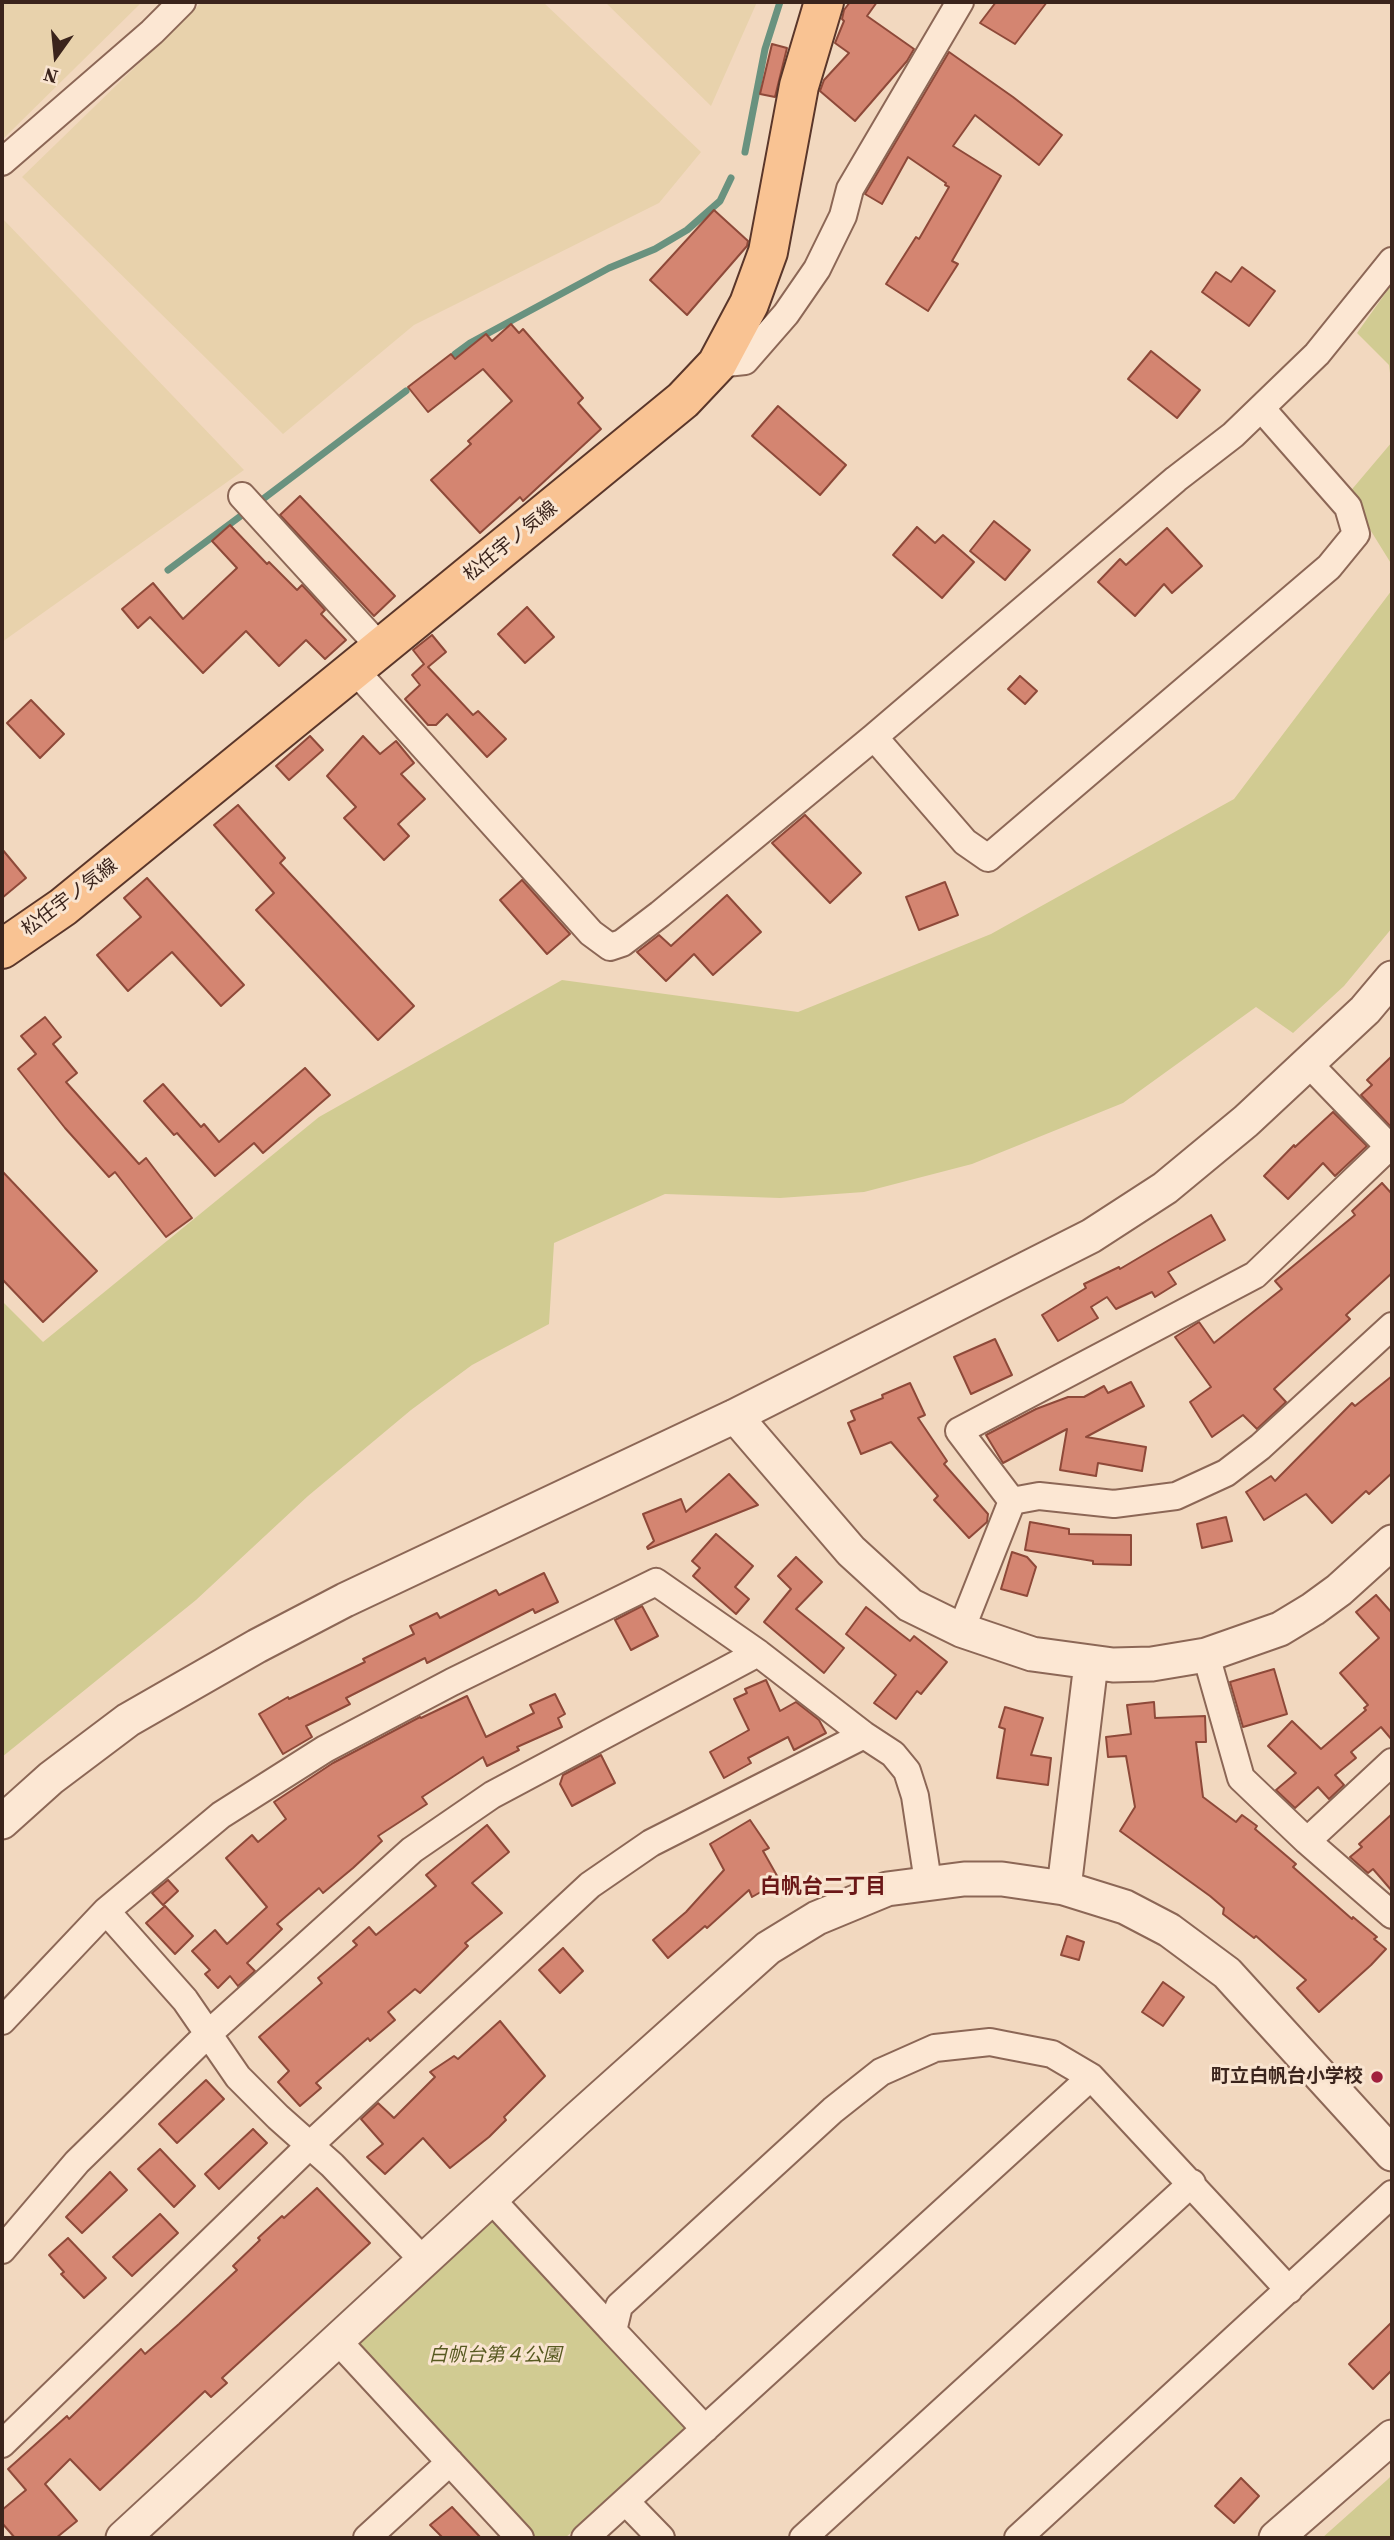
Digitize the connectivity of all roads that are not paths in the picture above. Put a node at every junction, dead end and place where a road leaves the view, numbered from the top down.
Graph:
1 (182, 2) edge
2 (824, 2) edge
3 (960, 2) edge
4 (2, 162) edge
5 (1392, 261) edge
6 (717, 364) junction
7 (1261, 408) junction
8 (242, 496) dead end
9 (367, 658) junction
10 (874, 737) junction
11 (2, 949) edge
12 (1392, 978) edge
13 (1309, 1064) junction
14 (1391, 1147) edge
15 (1392, 1326) edge
16 (735, 1416) junction
17 (1012, 1501) junction
18 (1392, 1542) edge
19 (961, 1630) junction
20 (758, 1653) junction
21 (1206, 1655) junction
22 (1091, 1663) junction
23 (864, 1735) junction
24 (1392, 1762) edge
25 (2, 1822) edge
26 (1307, 1841) junction
27 (928, 1882) junction
28 (1064, 1888) junction
29 (106, 1911) junction
30 (1392, 1916) edge
31 (2, 2021) edge
32 (207, 2035) junction
33 (1091, 2077) junction
34 (311, 2144) junction
35 (1392, 2154) edge
36 (1192, 2183) junction
37 (1392, 2194) edge
38 (491, 2199) junction
39 (2, 2250) edge
40 (424, 2261) junction
41 (1289, 2290) junction
42 (613, 2331) junction
43 (338, 2341) junction
44 (705, 2429) junction
45 (1392, 2437) edge
46 (2, 2444) edge
47 (450, 2462) junction
48 (626, 2502) junction
49 (123, 2538) edge
50 (367, 2538) edge
51 (520, 2538) edge
52 (585, 2538) edge
53 (661, 2538) edge
54 (803, 2538) edge
55 (1018, 2538) edge
56 (1276, 2538) edge

1 - 4 street
2 - 6 main road, 松任宇ノ気線
3 - 6 street
5 - 7 street
6 - 9 main road, 松任宇ノ気線
7 - 10 street
7 - 10 street
8 - 9 street
9 - 10 street
9 - 11 main road, 松任宇ノ気線
12 - 13 street
13 - 14 street
13 - 16 street
14 - 17 street
15 - 17 street
16 - 19 street
16 - 25 street
17 - 19 street
18 - 21 street
19 - 22 street
20 - 23 street
20 - 29 street
20 - 32 street
21 - 22 street
21 - 26 street
22 - 28 street
23 - 27 street
23 - 34 street
24 - 26 street
26 - 30 street
27 - 28 street
27 - 38 street
28 - 35 street
29 - 31 street
29 - 32 street
32 - 34 street
32 - 39 street
33 - 36 street
33 - 42 street
33 - 44 street
34 - 40 street
34 - 46 street
36 - 41 street
36 - 54 street
37 - 41 street
38 - 40 street
38 - 42 street
40 - 43 street
41 - 55 street
42 - 44 street
43 - 47 street
43 - 49 street
44 - 48 street
45 - 56 street
47 - 50 street
47 - 51 street
48 - 52 street
48 - 53 street

